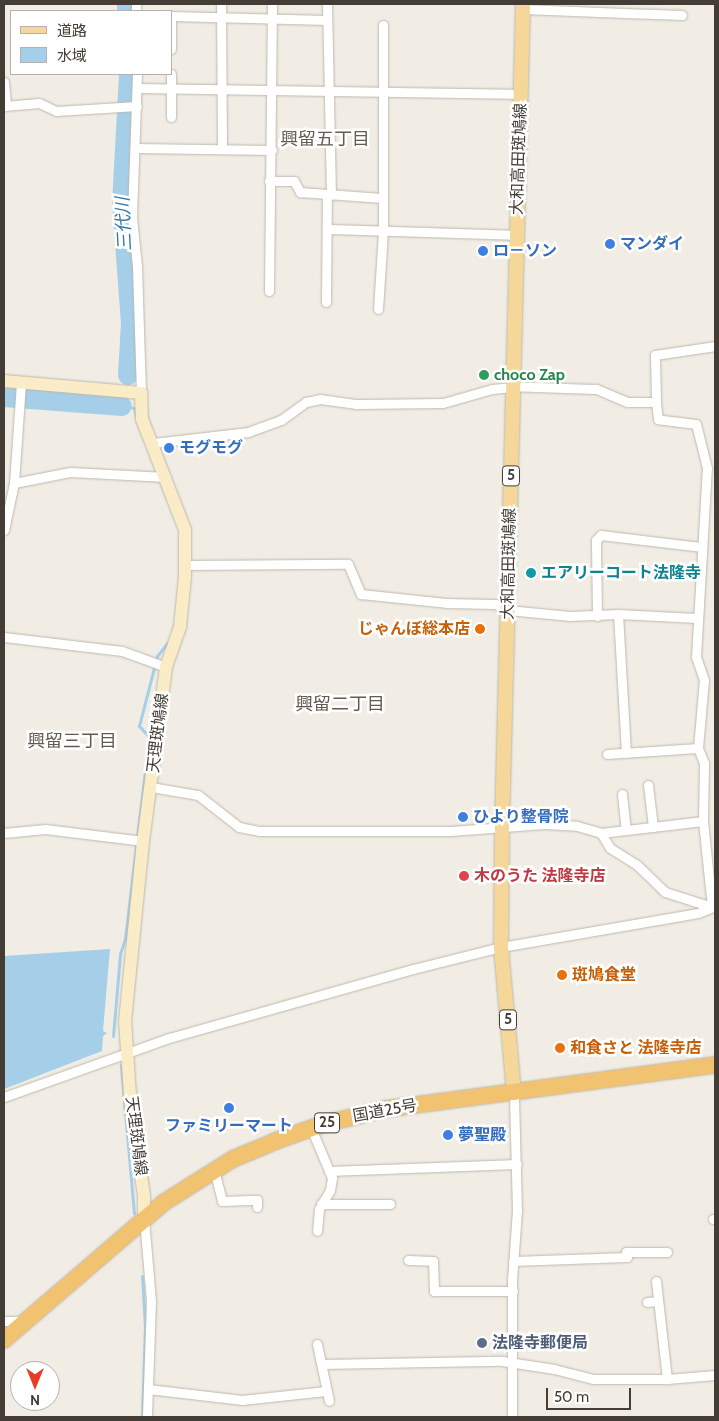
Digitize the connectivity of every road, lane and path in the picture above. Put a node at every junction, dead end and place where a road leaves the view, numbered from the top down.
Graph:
1 (221, 4) edge
2 (272, 4) edge
3 (327, 4) edge
4 (523, 6) edge
5 (682, 15) dead end
6 (172, 16) edge
7 (221, 17) junction
8 (272, 18) junction
9 (328, 20) junction
10 (383, 25) dead end
11 (137, 75) edge
12 (171, 75) edge
13 (4, 82) edge
14 (138, 88) junction
15 (171, 88) junction
16 (222, 89) junction
17 (272, 90) junction
18 (329, 93) junction
19 (382, 93) junction
20 (520, 94) junction
21 (5, 106) edge
22 (135, 106) junction
23 (171, 117) dead end
24 (135, 148) junction
25 (222, 149) junction
26 (272, 150) junction
27 (269, 181) junction
28 (329, 195) junction
29 (382, 198) junction
30 (327, 229) junction
31 (383, 232) junction
32 (516, 235) junction
33 (268, 291) dead end
34 (326, 302) dead end
35 (378, 309) dead end
36 (715, 346) edge
37 (4, 381) edge
38 (512, 387) junction
39 (141, 393) junction
40 (20, 394) junction
41 (656, 402) junction
42 (153, 442) junction
43 (166, 477) junction
44 (14, 483) junction
45 (8, 497) edge
46 (4, 530) edge
47 (702, 547) junction
48 (185, 565) junction
49 (508, 610) junction
50 (618, 614) junction
51 (597, 616) junction
52 (698, 618) junction
53 (4, 637) edge
54 (162, 665) junction
55 (698, 748) junction
56 (626, 753) junction
57 (607, 754) dead end
58 (648, 785) dead end
59 (152, 787) junction
60 (622, 794) dead end
61 (703, 821) junction
62 (502, 826) junction
63 (653, 827) junction
64 (626, 830) junction
65 (4, 833) edge
66 (601, 833) junction
67 (138, 841) junction
68 (713, 907) edge
69 (501, 948) junction
70 (126, 1051) junction
71 (715, 1065) edge
72 (514, 1093) junction
73 (4, 1096) edge
74 (311, 1128) junction
75 (517, 1164) junction
76 (214, 1169) junction
77 (329, 1170) junction
78 (321, 1204) junction
79 (390, 1204) dead end
80 (257, 1207) dead end
81 (144, 1219) junction
82 (316, 1230) dead end
83 (667, 1252) dead end
84 (408, 1260) dead end
85 (513, 1261) junction
86 (656, 1281) dead end
87 (512, 1291) junction
88 (658, 1300) junction
89 (648, 1302) dead end
90 (4, 1321) edge
91 (26, 1321) junction
92 (4, 1340) edge
93 (316, 1344) dead end
94 (511, 1363) junction
95 (322, 1364) junction
96 (715, 1374) edge
97 (667, 1379) junction
98 (148, 1389) junction
99 (326, 1390) junction
100 (329, 1401) dead end
101 (147, 1417) edge
102 (512, 1417) edge

1 - 7 street
2 - 8 street
3 - 9 street
4 - 5 street
4 - 20 main road, 大和高田斑鳩線 / 5
6 - 7 street
7 - 8 street
7 - 16 street
8 - 9 street
8 - 17 street
9 - 18 street
10 - 19 street
11 - 14 street
12 - 15 street
13 - 21 street
14 - 15 street
14 - 22 street
15 - 16 street
15 - 23 street
16 - 17 street
16 - 25 street
17 - 18 street
17 - 26 street
18 - 19 street
18 - 28 street
19 - 20 street
19 - 29 street
20 - 32 main road, 大和高田斑鳩線 / 5
21 - 22 street
22 - 24 street
24 - 25 street
24 - 39 street
25 - 26 street
26 - 27 street
27 - 28 street
27 - 33 street
28 - 29 street
28 - 30 street
29 - 31 street
30 - 31 street
30 - 34 street
31 - 32 street
31 - 35 street
32 - 38 main road, 大和高田斑鳩線 / 5
36 - 41 street
37 - 40 main road
38 - 41 street
38 - 42 street
38 - 49 main road, 大和高田斑鳩線 / 5
39 - 40 main road
39 - 42 main road, 天理斑鳩線
40 - 44 street
41 - 47 street
42 - 43 main road, 天理斑鳩線
43 - 44 street
43 - 48 main road, 天理斑鳩線
44 - 45 street
45 - 46 street
47 - 51 street
47 - 52 street
48 - 49 street
48 - 54 main road, 天理斑鳩線
49 - 51 street
49 - 62 main road, 大和高田斑鳩線 / 5
50 - 51 street
50 - 52 street
50 - 56 street
52 - 55 street
53 - 54 street
54 - 59 main road, 天理斑鳩線
55 - 56 street
55 - 61 street
56 - 57 street
58 - 63 street
59 - 62 street
59 - 67 main road, 天理斑鳩線
60 - 64 street
61 - 63 street
61 - 68 street
62 - 66 street
62 - 69 main road, 大和高田斑鳩線 / 5
63 - 64 street
64 - 66 street
65 - 67 street
66 - 68 street
67 - 70 main road, 天理斑鳩線
68 - 69 street
69 - 70 street
69 - 72 main road, 大和高田斑鳩線 / 5
70 - 73 street
70 - 81 main road, 天理斑鳩線
71 - 72 highway, 国道25号 / 25
72 - 74 highway, 国道25号 / 25
72 - 75 street
74 - 76 highway, 国道25号 / 25
74 - 77 street
75 - 77 street
75 - 85 street
76 - 80 street
76 - 81 highway, 国道25号 / 25
77 - 78 street
78 - 79 street
78 - 82 street
81 - 91 highway, 国道25号 / 25
81 - 98 street
83 - 85 street
84 - 87 street
85 - 87 street
86 - 88 street
87 - 94 street
88 - 89 street
88 - 97 street
90 - 91 street
91 - 92 highway, 国道25号 / 25
93 - 95 street
94 - 95 street
94 - 97 street
94 - 102 street
95 - 99 street
96 - 97 street
98 - 99 street
98 - 101 street
99 - 100 street

